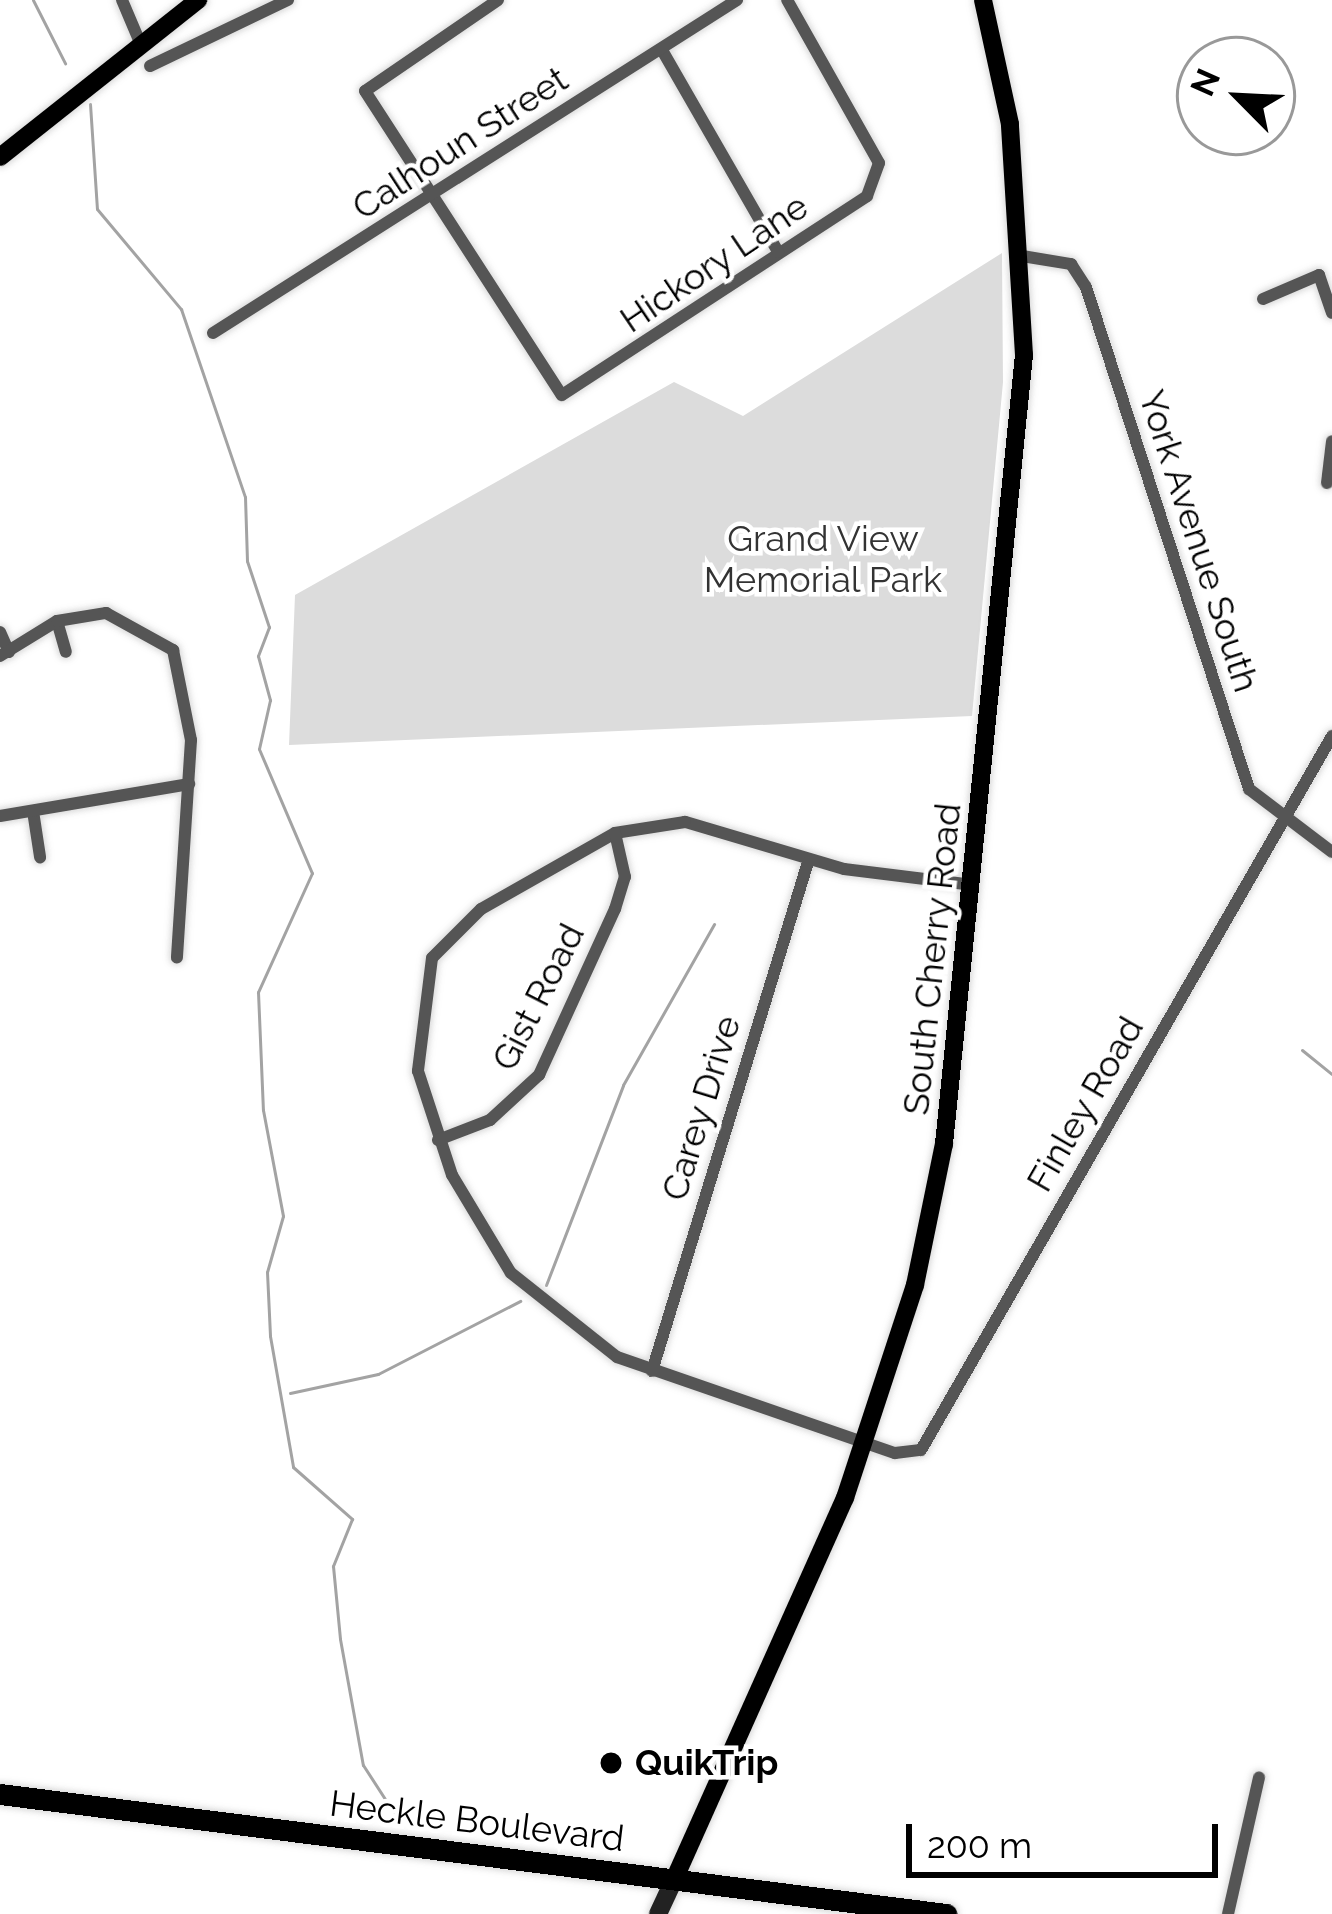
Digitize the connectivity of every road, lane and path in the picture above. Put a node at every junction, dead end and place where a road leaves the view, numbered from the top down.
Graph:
1 (122, 0) edge
2 (198, 0) edge
3 (288, 0) edge
4 (498, 0) edge
5 (737, 0) edge
6 (787, 0) edge
7 (983, 0) edge
8 (139, 40) junction
9 (662, 50) junction
10 (150, 66) dead end
11 (0, 157) edge
12 (427, 196) junction
13 (778, 252) junction
14 (1022, 256) junction
15 (1263, 299) dead end
16 (1332, 313) edge
17 (214, 333) dead end
18 (1332, 441) edge
19 (1327, 483) dead end
20 (57, 621) junction
21 (0, 632) edge
22 (66, 652) dead end
23 (5, 654) edge
24 (1332, 736) edge
25 (189, 784) junction
26 (32, 811) junction
27 (0, 816) edge
28 (1285, 818) junction
29 (616, 833) junction
30 (1332, 851) edge
31 (40, 857) dead end
32 (808, 862) junction
33 (973, 885) junction
34 (177, 958) dead end
35 (438, 1140) junction
36 (652, 1371) junction
37 (865, 1443) junction
38 (1259, 1777) dead end
39 (0, 1794) edge
40 (674, 1880) junction
41 (658, 1914) edge
42 (946, 1914) edge
43 (1228, 1914) edge

1 - 8 street
2 - 8 main road
3 - 10 street
4 - 12 street
5 - 9 street, Calhoun Street
6 - 13 street, Hickory Lane
7 - 14 main road, South Cherry Road
8 - 11 main road
9 - 12 street, Calhoun Street
9 - 13 street
12 - 13 street, Hickory Lane
12 - 17 street, Calhoun Street
14 - 28 street, York Avenue South
14 - 33 main road, South Cherry Road
15 - 16 street
18 - 19 street
20 - 22 street
20 - 23 street
20 - 25 street
21 - 23 street
24 - 28 street, Finley Road
25 - 26 street
25 - 34 street
26 - 27 street
26 - 31 street
28 - 30 street, York Avenue South
28 - 37 street, Finley Road
29 - 32 street
29 - 35 street, Gist Road
29 - 35 street
32 - 33 street
32 - 36 street, Carey Drive
33 - 37 main road, South Cherry Road
35 - 36 street
36 - 37 street
37 - 40 main road, South Cherry Road
38 - 43 street
39 - 40 highway, Heckle Boulevard
40 - 41 main road
40 - 42 highway, Heckle Boulevard

